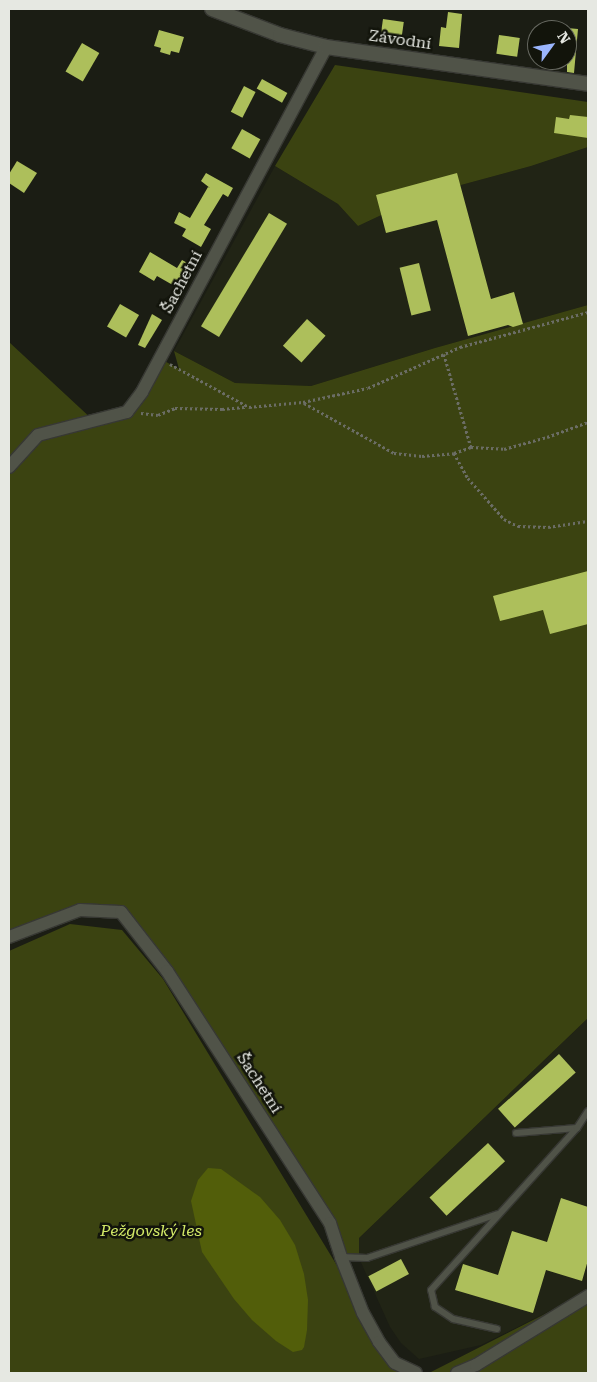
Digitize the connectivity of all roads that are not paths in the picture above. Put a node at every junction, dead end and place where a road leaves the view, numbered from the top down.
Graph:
1 (212, 9) edge
2 (326, 47) junction
3 (588, 84) edge
4 (9, 467) edge
5 (9, 936) edge
6 (588, 1111) edge
7 (577, 1128) junction
8 (516, 1133) dead end
9 (499, 1214) junction
10 (341, 1257) junction
11 (588, 1296) edge
12 (497, 1329) dead end
13 (416, 1373) edge
14 (457, 1373) edge

1 - 2 street, Závodní
2 - 3 street, Závodní
2 - 4 street, Šachetní
5 - 10 street, Šachetní
6 - 7 lane
7 - 8 lane
7 - 9 lane
9 - 10 lane
9 - 12 lane
10 - 13 street, Šachetní
11 - 14 street

